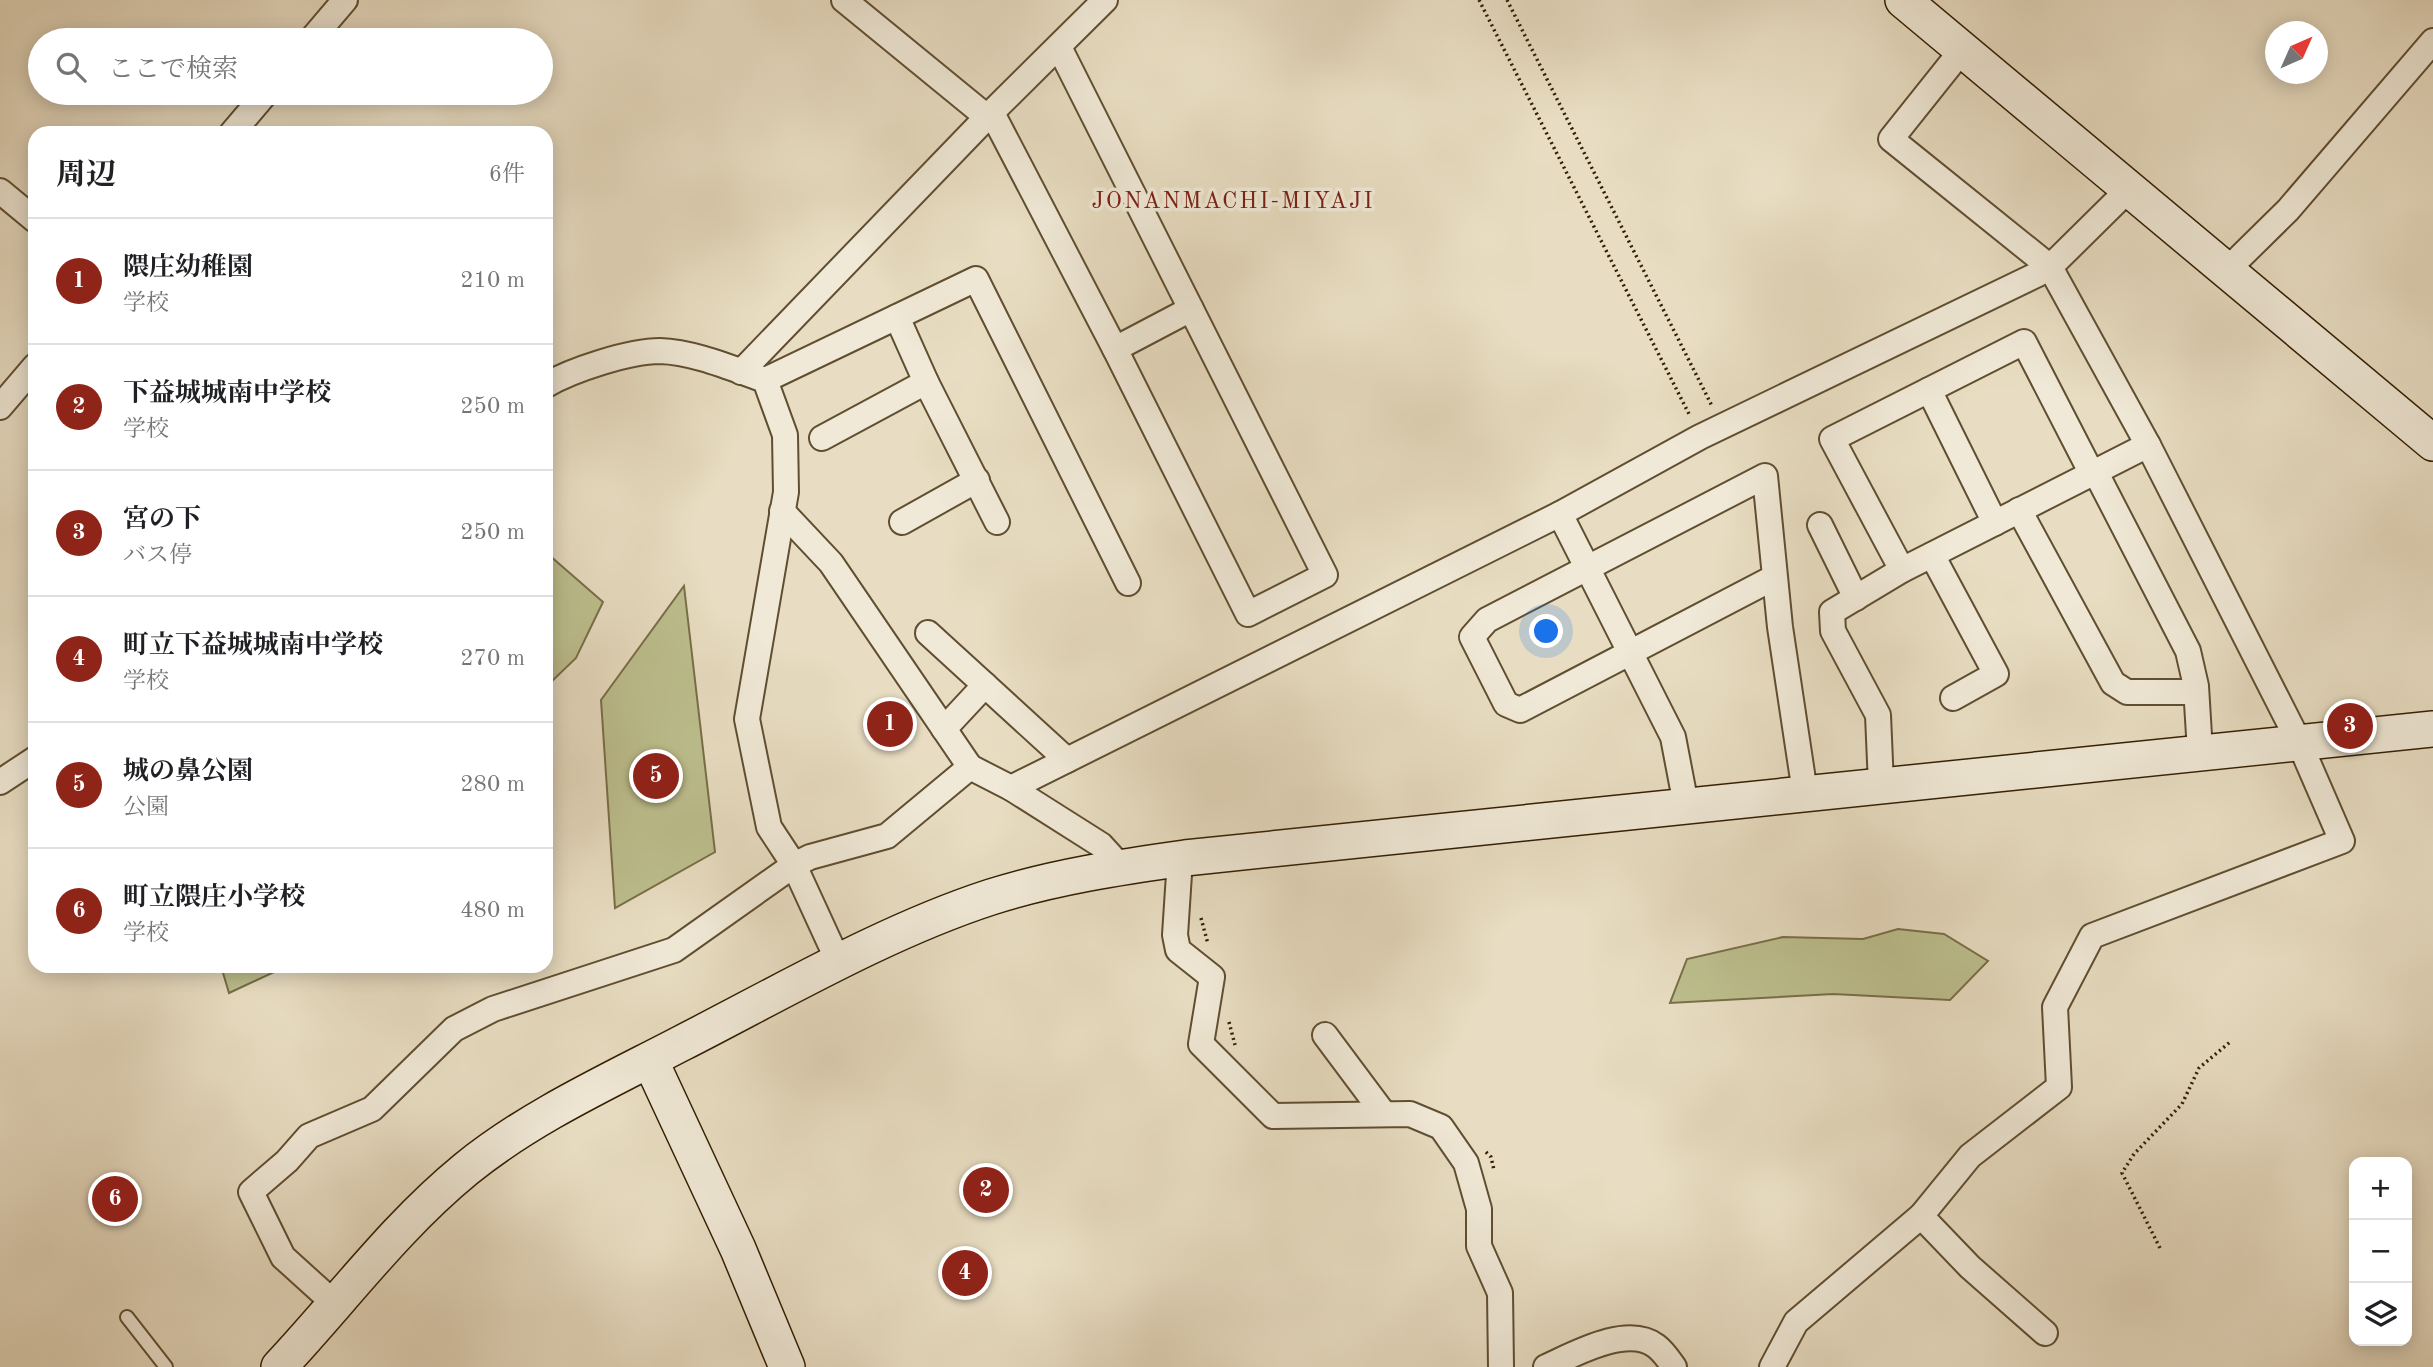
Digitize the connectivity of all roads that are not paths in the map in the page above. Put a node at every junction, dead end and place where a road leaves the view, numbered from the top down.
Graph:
1 (345, 0) edge
2 (844, 0) edge
3 (1105, 0) edge
4 (1903, 0) edge
5 (321, 28) edge
6 (2433, 41) edge
7 (1059, 47) junction
8 (1962, 50) junction
9 (256, 105) edge
10 (989, 115) junction
11 (238, 126) edge
12 (2129, 189) junction
13 (0, 191) edge
14 (28, 214) edge
15 (2050, 267) junction
16 (2228, 270) junction
17 (1191, 309) junction
18 (897, 317) junction
19 (1115, 349) junction
20 (741, 372) junction
21 (28, 374) edge
22 (765, 380) junction
23 (553, 381) edge
24 (926, 382) junction
25 (1929, 390) junction
26 (0, 407) edge
27 (822, 438) dead end
28 (2433, 443) edge
29 (2148, 445) junction
30 (2094, 473) junction
31 (976, 480) junction
32 (2019, 510) junction
33 (782, 511) junction
34 (1560, 514) junction
35 (902, 522) dead end
36 (997, 522) dead end
37 (1995, 523) junction
38 (1820, 525) dead end
39 (1932, 555) junction
40 (1590, 567) junction
41 (1902, 570) junction
42 (1775, 577) junction
43 (1128, 583) dead end
44 (1856, 597) junction
45 (928, 632) dead end
46 (1630, 652) junction
47 (985, 685) junction
48 (2196, 692) junction
49 (1953, 698) dead end
50 (944, 729) junction
51 (2433, 729) edge
52 (2299, 742) junction
53 (2200, 752) junction
54 (1067, 760) junction
55 (28, 764) edge
56 (970, 766) junction
57 (0, 782) edge
58 (1881, 785) junction
59 (1011, 788) junction
60 (1805, 793) junction
61 (1686, 805) junction
62 (1180, 859) junction
63 (794, 865) junction
64 (1122, 868) junction
65 (839, 963) junction
66 (1325, 1035) dead end
67 (650, 1060) junction
68 (1384, 1114) junction
69 (1922, 1216) junction
70 (335, 1304) junction
71 (127, 1317) dead end
72 (2045, 1333) dead end
73 (280, 1366) edge
74 (166, 1367) edge
75 (787, 1367) edge
76 (1501, 1367) edge
77 (1546, 1367) edge
78 (1674, 1367) edge
79 (1772, 1367) edge

1 - 5 street
2 - 10 street
3 - 7 street
4 - 8 street
6 - 16 street
7 - 10 street
7 - 17 street
8 - 12 street
8 - 15 street
9 - 11 street
10 - 19 street
10 - 20 street
12 - 15 street
12 - 16 street
13 - 14 street
15 - 29 street
15 - 34 street
16 - 28 street
17 - 19 street
17 - 19 street
18 - 22 street
18 - 24 street
18 - 43 street
20 - 22 street
20 - 23 street
21 - 26 street
22 - 33 street
24 - 27 street
24 - 31 street
25 - 30 street
25 - 37 street
25 - 41 street
29 - 30 street
29 - 52 street
30 - 32 street
30 - 48 street
31 - 35 street
31 - 36 street
32 - 37 street
32 - 48 street
33 - 50 street
33 - 63 street
34 - 40 street
34 - 54 street
37 - 39 street
38 - 44 street
39 - 41 street
39 - 49 street
40 - 42 street
40 - 46 street
40 - 46 street
41 - 44 street
42 - 46 street
42 - 60 street
44 - 58 street
45 - 47 street
46 - 61 street
47 - 50 street
47 - 54 street
48 - 53 street
50 - 56 street
51 - 52 street
52 - 53 street
52 - 69 street
53 - 58 street
54 - 59 street
55 - 57 street
56 - 59 street
56 - 63 street
58 - 60 street
59 - 64 street
60 - 61 street
61 - 62 street
62 - 64 street
62 - 68 street
63 - 65 street
63 - 70 street
64 - 65 street
65 - 67 street
66 - 68 street
67 - 70 street
67 - 75 street
68 - 76 street
69 - 72 street
69 - 79 street
70 - 73 street
71 - 74 lane
77 - 78 street

